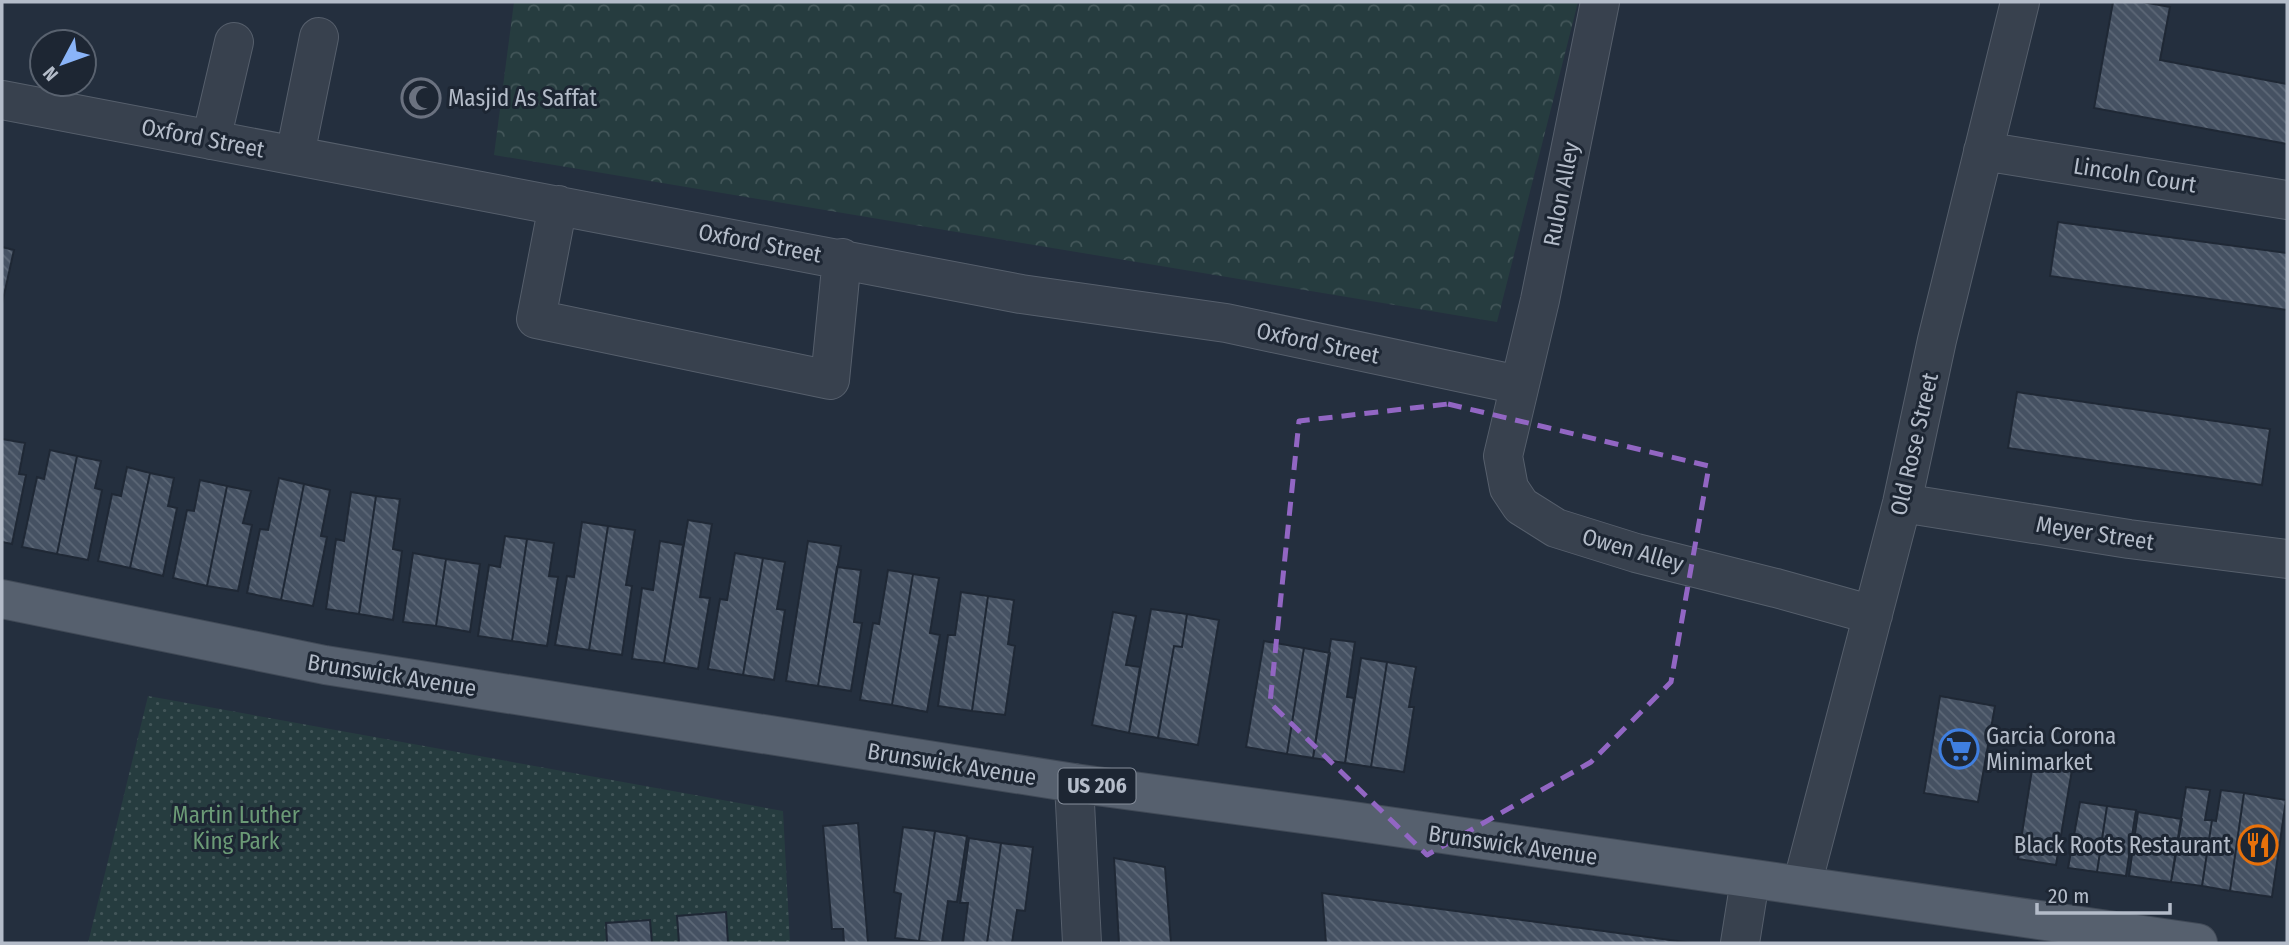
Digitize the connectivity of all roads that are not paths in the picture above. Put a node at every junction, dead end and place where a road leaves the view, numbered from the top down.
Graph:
1 (1600, 2) edge
2 (2020, 2) edge
3 (319, 37) dead end
4 (234, 42) dead end
5 (2, 100) edge
6 (211, 140) junction
7 (1983, 151) junction
8 (295, 155) junction
9 (2287, 200) edge
10 (558, 205) junction
11 (842, 258) junction
12 (1518, 385) junction
13 (1902, 503) junction
14 (2287, 559) edge
15 (2, 599) edge
16 (1873, 615) junction
17 (1074, 783) junction
18 (1750, 880) junction
19 (1802, 885) junction
20 (2146, 940) edge
21 (1082, 943) edge
22 (1740, 943) edge
23 (2198, 943) edge

1 - 12 street, Rulon Alley
2 - 7 street, Old Rose Street
3 - 8 street
4 - 6 street
5 - 6 street, Oxford Street
6 - 8 street, Oxford Street
7 - 9 street, Lincoln Court
7 - 13 street, Old Rose Street
8 - 10 street, Oxford Street
10 - 11 street, Oxford Street
10 - 11 street
11 - 12 street, Oxford Street
12 - 16 street, Owen Alley
13 - 14 street, Meyer Street
13 - 16 street, Old Rose Street
15 - 17 main road, Brunswick Avenue / US 206
16 - 19 street, Old Rose Street
17 - 18 main road, Brunswick Avenue / US 206
17 - 21 street
18 - 19 main road, Brunswick Avenue / US 206
18 - 22 street
19 - 20 main road, Brunswick Avenue / US 206
20 - 23 main road, Brunswick Avenue / US 206

